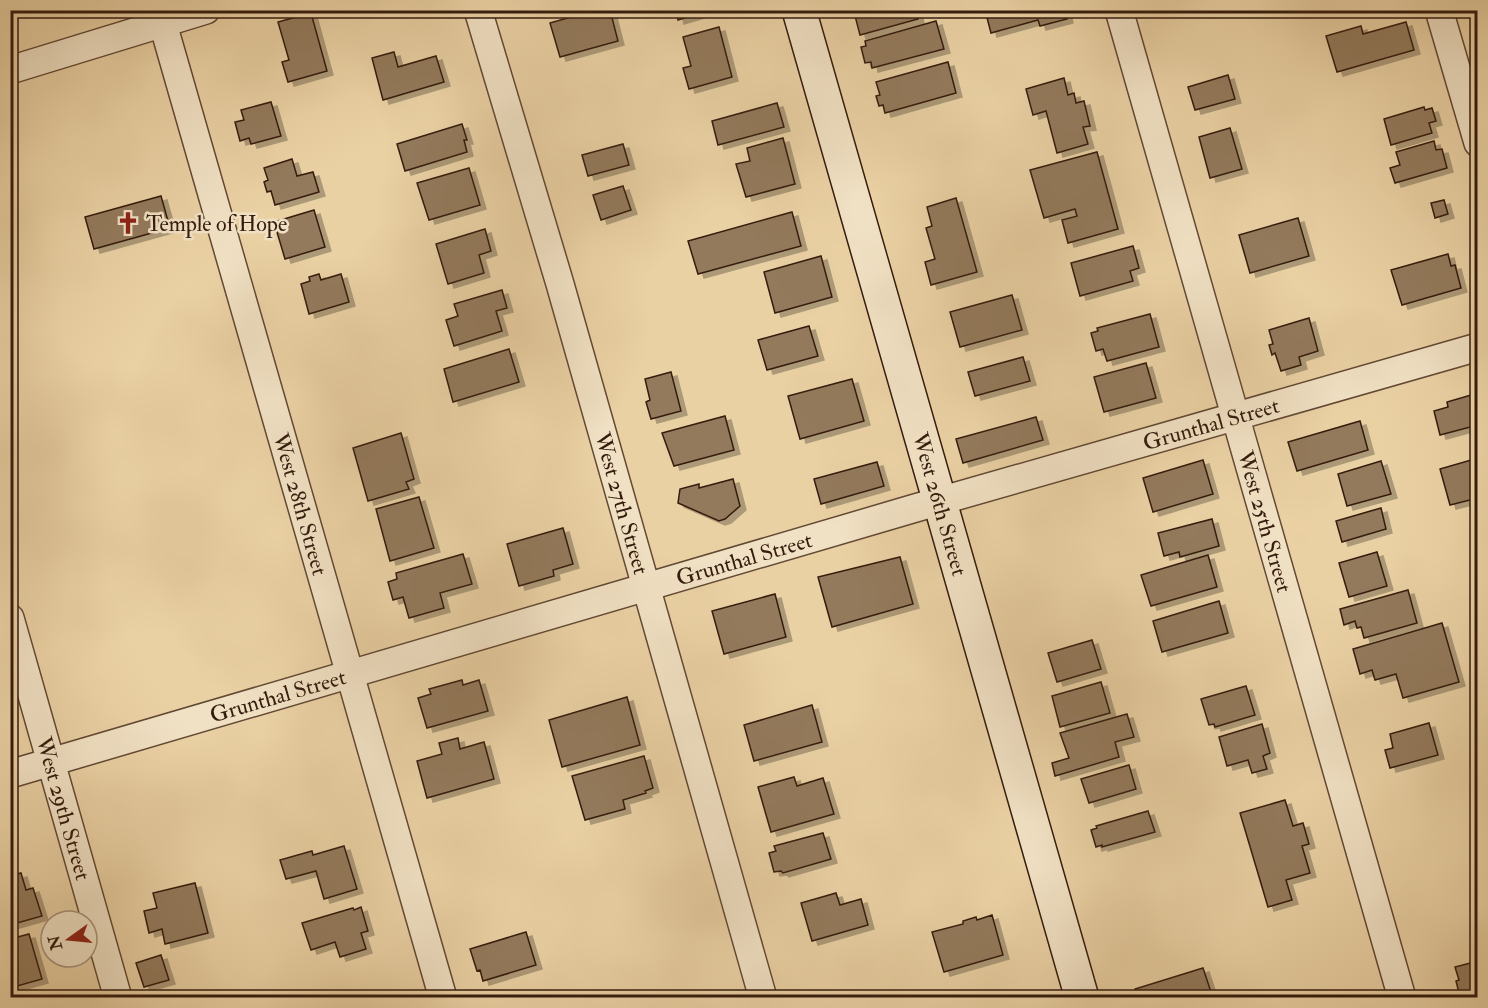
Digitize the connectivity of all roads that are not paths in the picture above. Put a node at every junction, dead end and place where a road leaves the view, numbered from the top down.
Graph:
1 (206, 10) edge
2 (478, 10) edge
3 (799, 10) edge
4 (1119, 10) edge
5 (1439, 10) edge
6 (161, 17) edge
7 (10, 70) edge
8 (1478, 143) edge
9 (1478, 347) edge
10 (1236, 416) junction
11 (939, 501) junction
12 (647, 587) junction
13 (10, 618) edge
14 (351, 675) junction
15 (51, 762) junction
16 (10, 774) edge
17 (118, 998) edge
18 (443, 998) edge
19 (763, 998) edge
20 (1082, 998) edge
21 (1402, 998) edge

1 - 6 street
2 - 12 street, West 27th Street
3 - 11 main road, West 26th Street
4 - 10 street, West 25th Street
5 - 8 street
6 - 7 street
6 - 14 street, West 28th Street
9 - 10 street, Grunthal Street
10 - 11 street, Grunthal Street
10 - 21 street, West 25th Street
11 - 12 street, Grunthal Street
11 - 20 main road, West 26th Street
12 - 14 street, Grunthal Street
12 - 19 street, West 27th Street
13 - 15 street, West 29th Street
14 - 15 street, Grunthal Street
14 - 18 street, West 28th Street
15 - 16 street, Grunthal Street
15 - 17 street, West 29th Street

